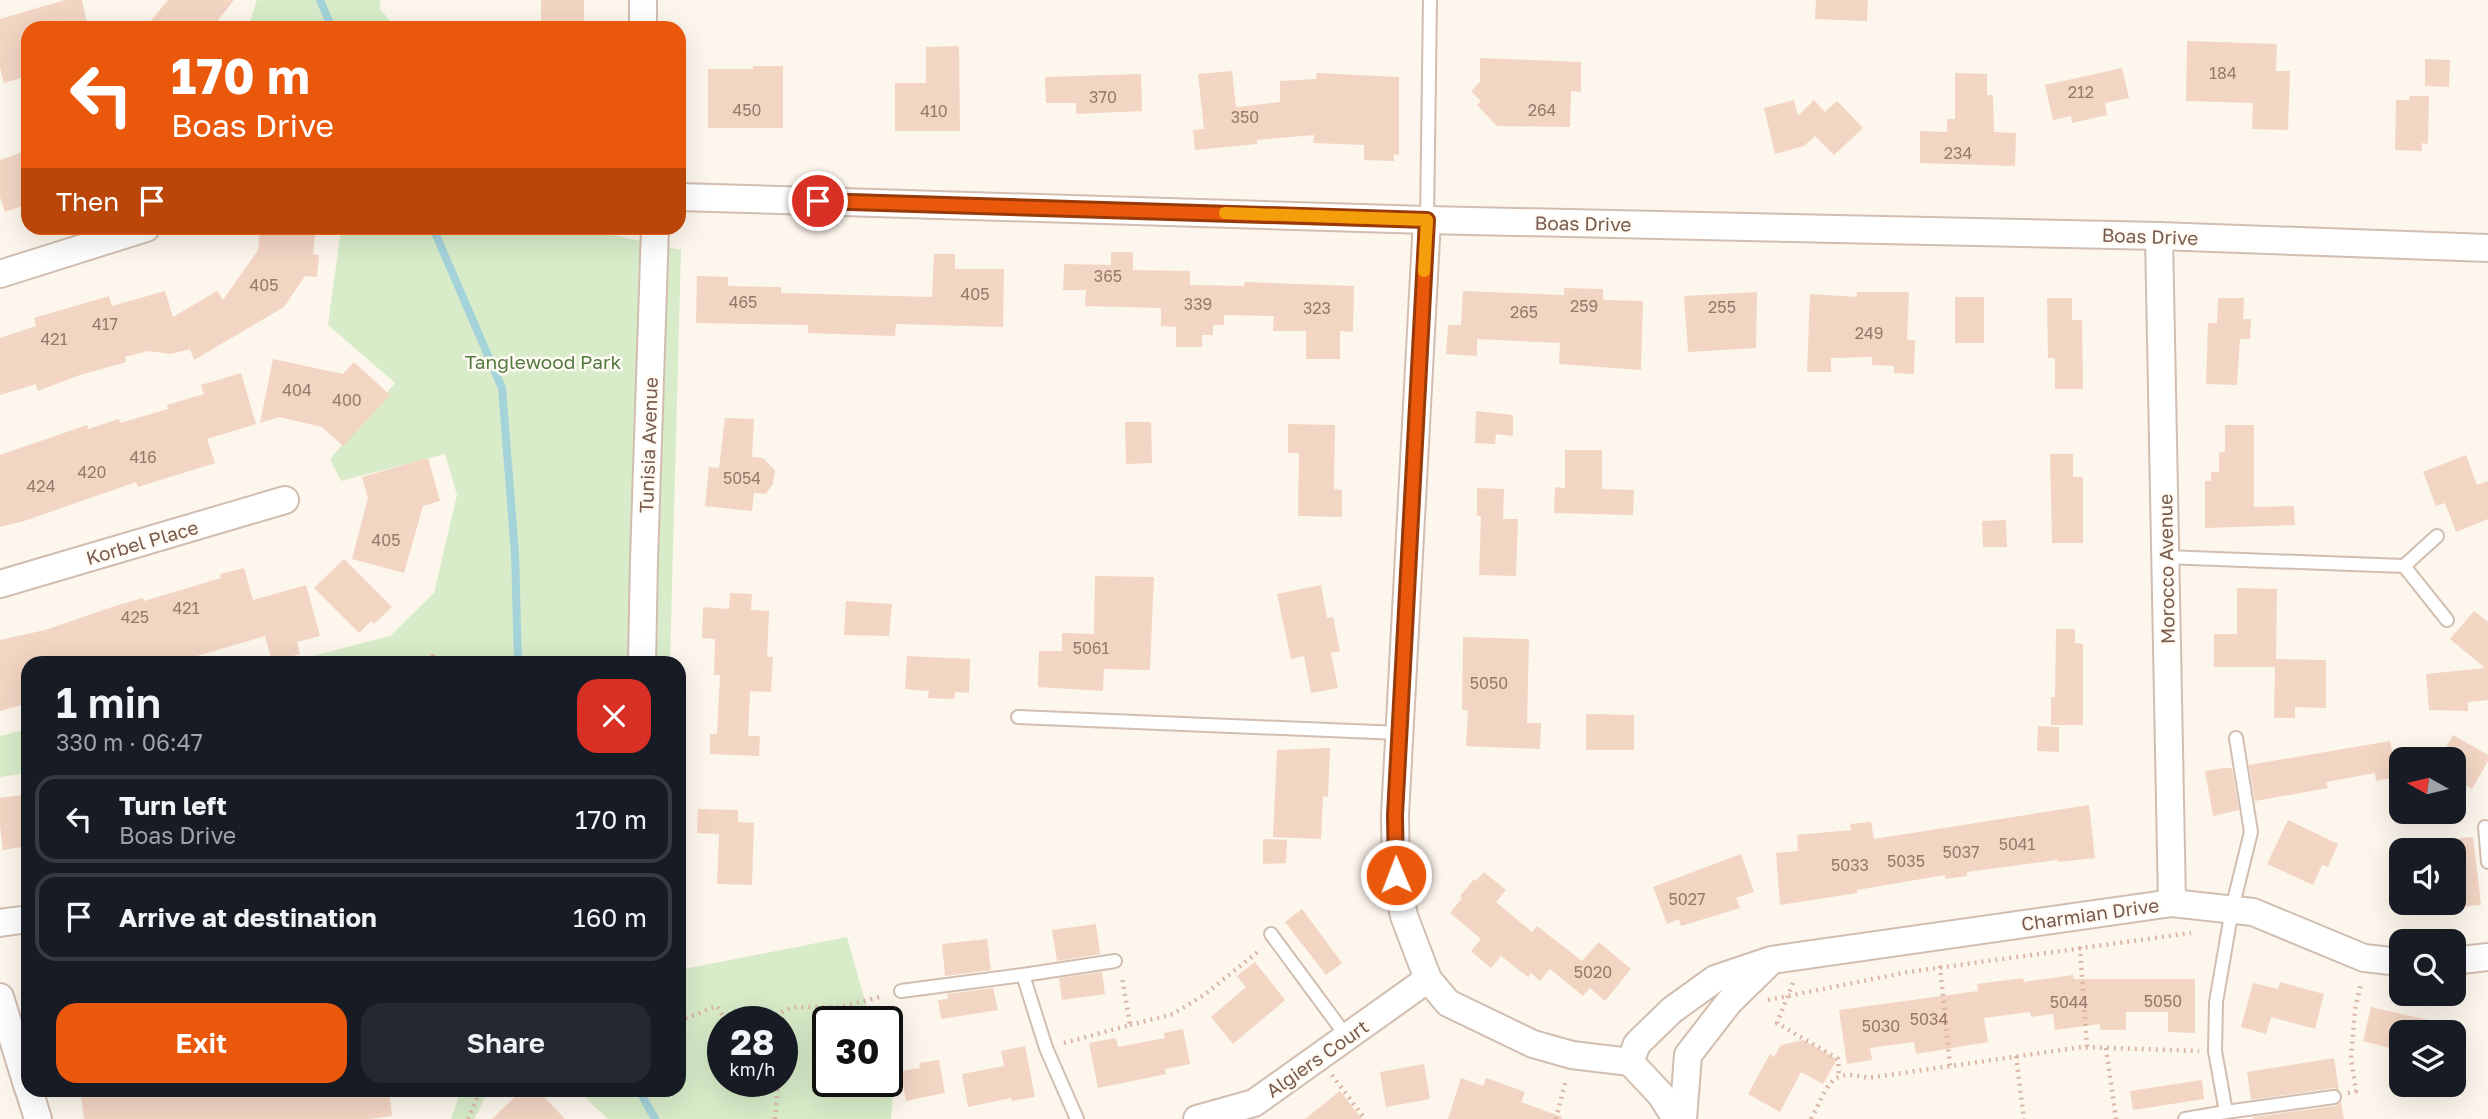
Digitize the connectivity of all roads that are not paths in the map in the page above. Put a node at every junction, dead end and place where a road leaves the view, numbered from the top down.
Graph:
1 (643, 0) edge
2 (1430, 0) edge
3 (642, 21) edge
4 (686, 197) edge
5 (1427, 220) junction
6 (124, 235) edge
7 (655, 235) edge
8 (2159, 236) junction
9 (2488, 248) edge
10 (0, 274) edge
11 (285, 500) dead end
12 (2437, 536) dead end
13 (2165, 557) junction
14 (2403, 566) junction
15 (0, 584) edge
16 (2447, 620) dead end
17 (642, 656) edge
18 (1018, 716) dead end
19 (1399, 733) junction
20 (2236, 738) dead end
21 (2485, 827) dead end
22 (2488, 862) edge
23 (2172, 903) junction
24 (2232, 909) junction
25 (21, 920) edge
26 (0, 923) edge
27 (1273, 937) road end
28 (2488, 957) edge
29 (1771, 960) junction
30 (2466, 960) edge
31 (1115, 961) road end
32 (2389, 966) edge
33 (1023, 975) junction
34 (1429, 979) junction
35 (901, 991) road end
36 (0, 997) edge
37 (1347, 1037) junction
38 (1630, 1062) junction
39 (21, 1066) edge
40 (31, 1097) edge
41 (2334, 1097) road end
42 (2226, 1112) junction
43 (38, 1119) edge
44 (1077, 1119) edge
45 (1196, 1119) edge
46 (1676, 1119) edge
47 (1683, 1119) edge
48 (2185, 1119) edge

1 - 3 street
2 - 5 lane
4 - 5 street, Boas Drive
5 - 8 street, Boas Drive
5 - 19 street
6 - 10 street
7 - 17 street, Tunisia Avenue
8 - 9 street, Boas Drive
8 - 13 street, Morocco Avenue
11 - 15 street, Korbel Place
12 - 14 lane
13 - 14 lane
13 - 23 street, Morocco Avenue
14 - 16 lane
18 - 19 lane
19 - 34 street
20 - 24 lane
21 - 22 lane
23 - 24 street, Charmian Drive
23 - 29 street, Charmian Drive
24 - 32 street, Charmian Drive
24 - 42 lane
25 - 26 street
27 - 37 lane
28 - 30 street
29 - 38 street, Charmian Drive
29 - 47 street
31 - 33 lane
33 - 35 lane
33 - 44 lane
34 - 37 street, Algiers Court
34 - 38 street
36 - 39 street
37 - 45 street, Algiers Court
38 - 46 street
40 - 43 street
41 - 42 lane
42 - 48 lane

